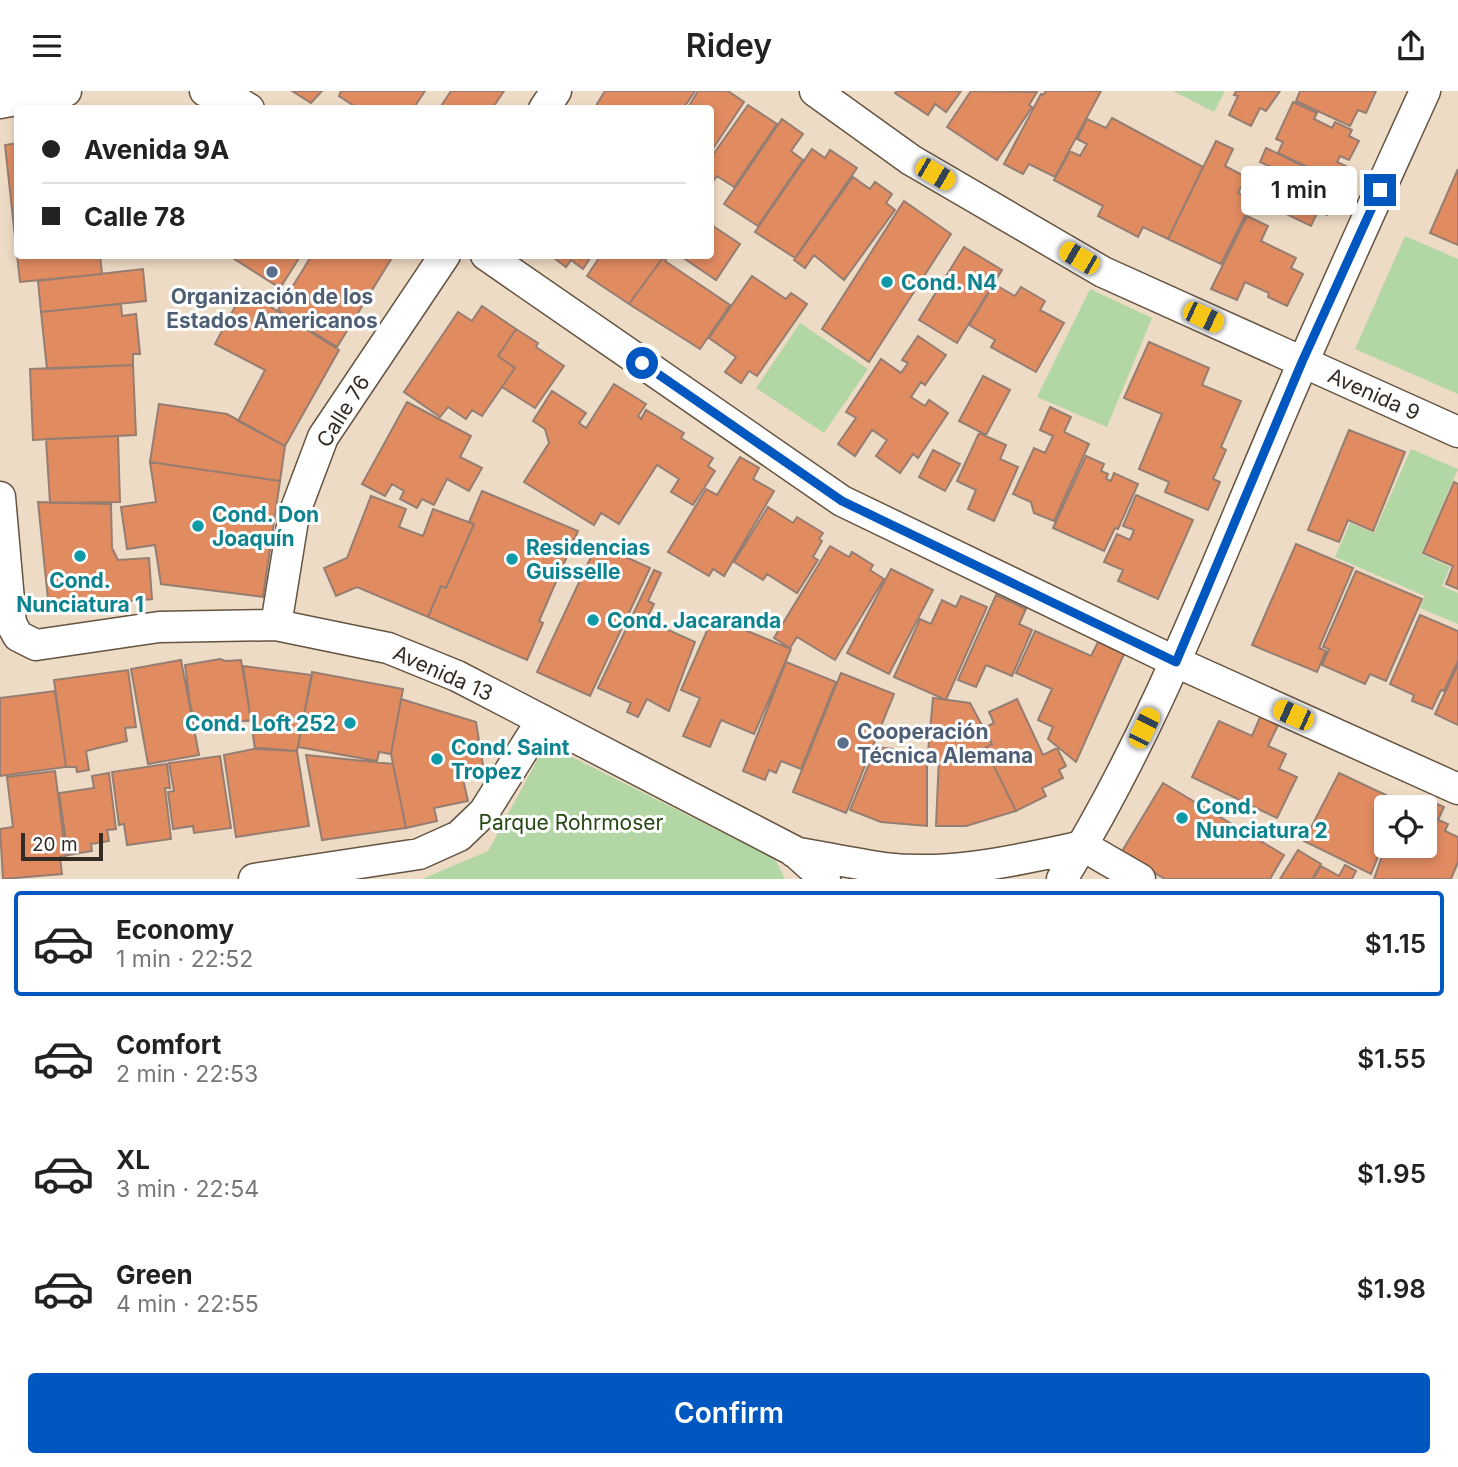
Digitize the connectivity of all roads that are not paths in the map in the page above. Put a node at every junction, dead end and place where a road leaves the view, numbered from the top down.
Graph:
1 (66, 91) edge
2 (205, 91) edge
3 (815, 91) edge
4 (1425, 91) edge
5 (0, 103) edge
6 (243, 105) edge
7 (442, 259) edge
8 (492, 259) edge
9 (1302, 362) junction
10 (1458, 432) edge
11 (0, 496) edge
12 (276, 625) junction
13 (1176, 662) junction
14 (542, 720) junction
15 (1458, 789) edge
16 (1083, 846) junction
17 (794, 852) junction
18 (254, 879) edge
19 (825, 879) edge
20 (1062, 879) edge
21 (1140, 879) edge

1 - 5 street
2 - 6 street
3 - 9 street, Avenida 9
4 - 9 street
7 - 12 street, Calle 76
8 - 13 street
9 - 10 street, Avenida 9
9 - 13 street
11 - 12 street, Avenida 13
12 - 14 street, Avenida 13
13 - 15 street
13 - 16 street
14 - 17 street, Avenida 13
14 - 18 street
16 - 17 street
16 - 20 street
16 - 21 street
17 - 19 street, Avenida 13

